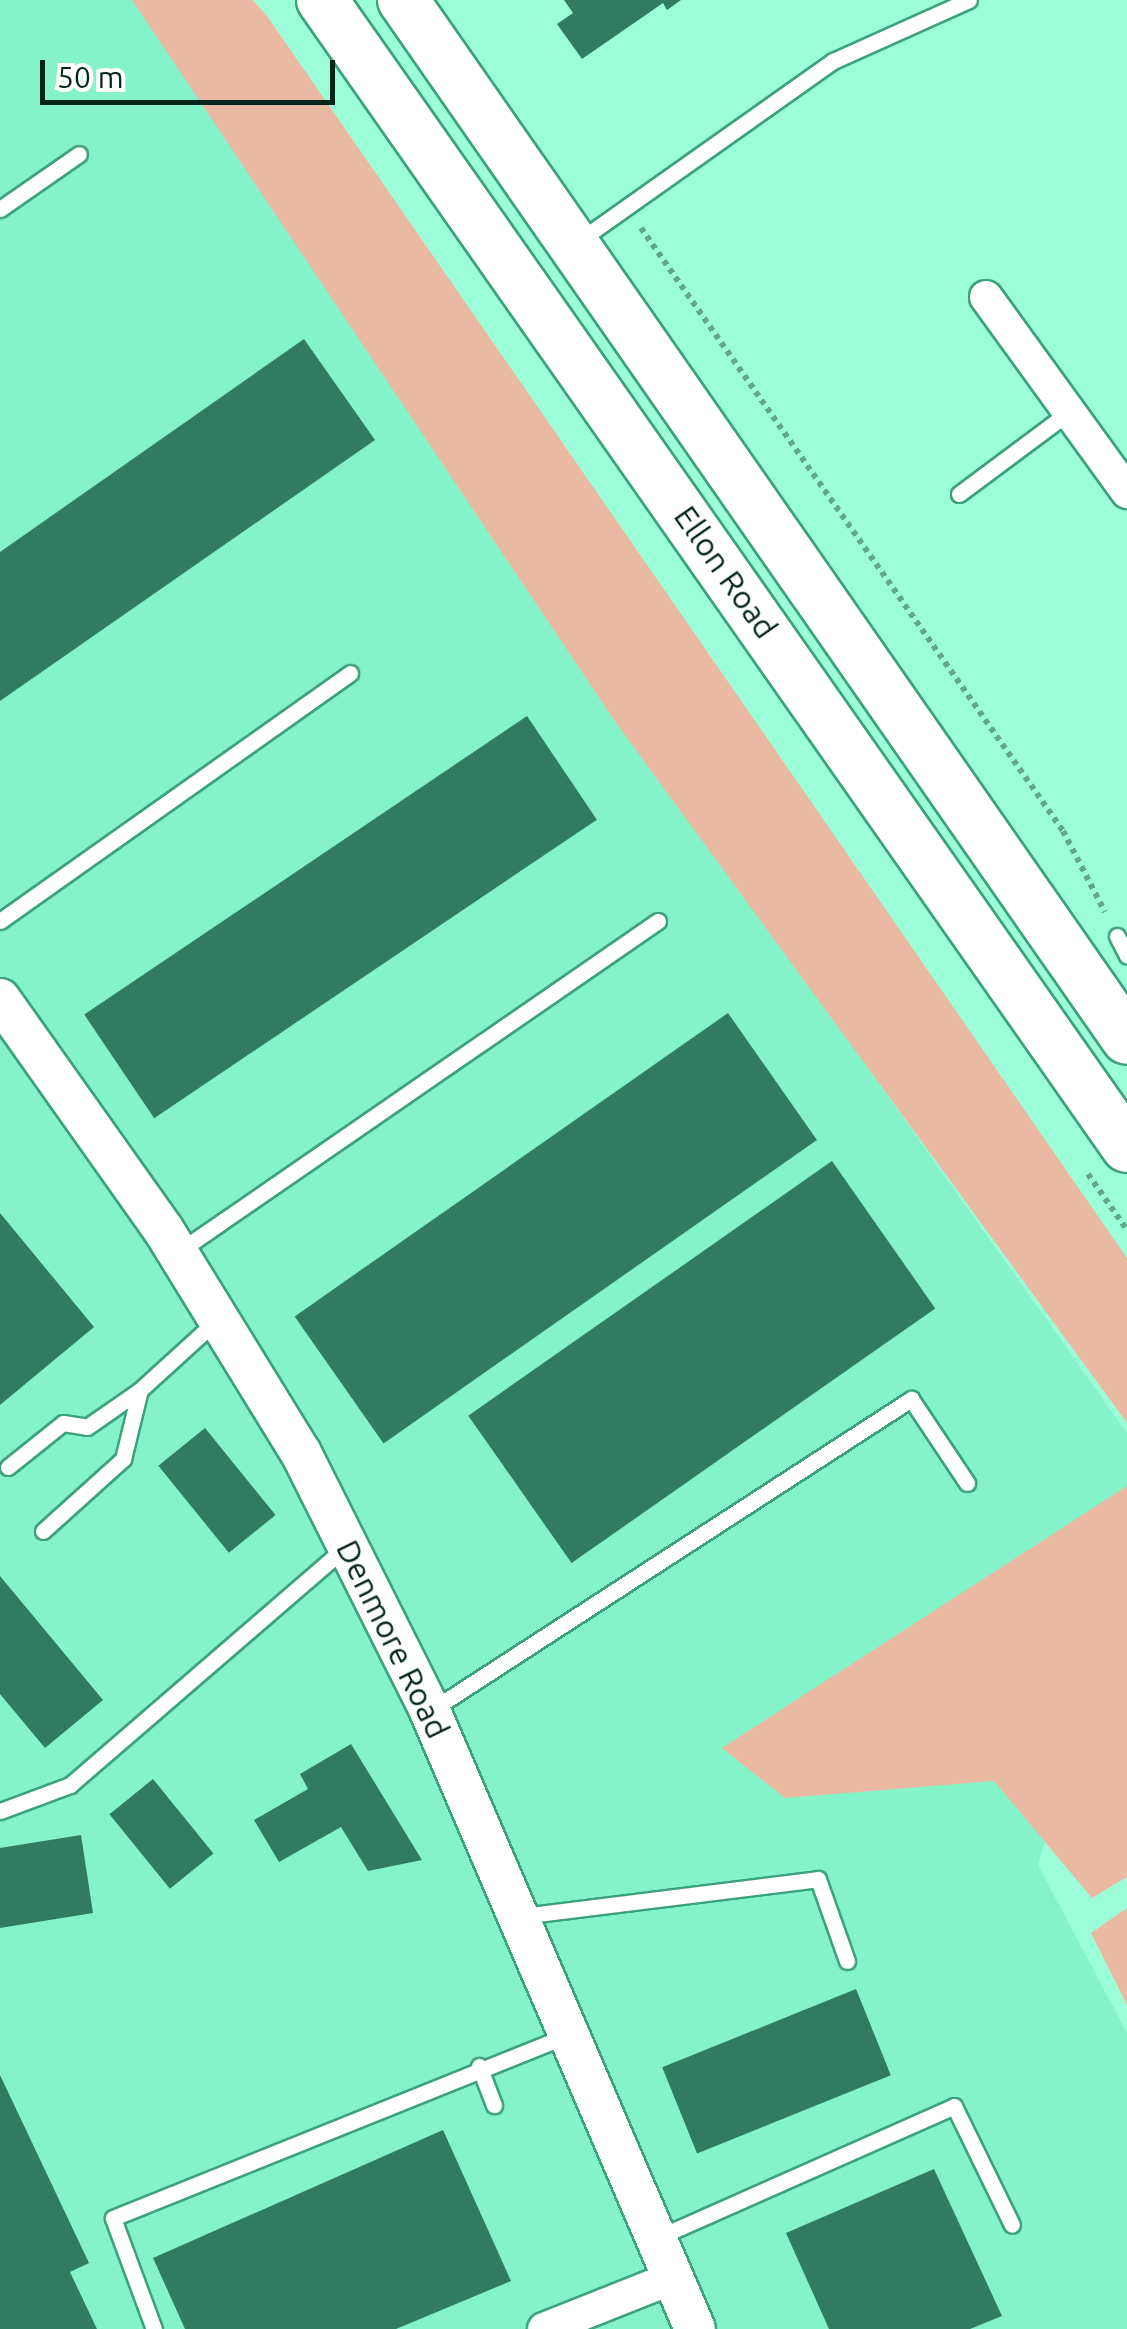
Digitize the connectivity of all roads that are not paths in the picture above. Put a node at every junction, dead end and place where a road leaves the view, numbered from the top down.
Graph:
1 (322, 0) edge
2 (403, 0) edge
3 (969, 0) edge
4 (79, 154) dead end
5 (0, 209) edge
6 (573, 246) junction
7 (986, 297) dead end
8 (1069, 412) junction
9 (1127, 492) edge
10 (959, 494) dead end
11 (350, 674) dead end
12 (0, 921) edge
13 (658, 921) dead end
14 (1117, 936) road end
15 (1127, 956) edge
16 (0, 999) edge
17 (1127, 1039) edge
18 (1127, 1147) edge
19 (178, 1252) junction
20 (220, 1317) junction
21 (140, 1390) junction
22 (8, 1467) dead end
23 (966, 1483) dead end
24 (44, 1531) dead end
25 (349, 1544) junction
26 (430, 1711) junction
27 (0, 1811) edge
28 (518, 1917) junction
29 (847, 1961) dead end
30 (569, 2036) junction
31 (478, 2066) junction
32 (494, 2105) dead end
33 (1012, 2225) dead end
34 (655, 2238) junction
35 (672, 2278) junction
36 (154, 2329) edge
37 (544, 2329) edge
38 (694, 2329) edge

1 - 18 main road, Ellon Road
2 - 6 main road, Ellon Road
3 - 6 lane
4 - 5 lane
6 - 17 main road, Ellon Road
7 - 8 street
8 - 9 street
8 - 10 lane
11 - 12 lane
13 - 19 lane
14 - 15 lane
16 - 19 street, Denmore Road
19 - 20 street, Denmore Road
20 - 21 lane
20 - 25 street, Denmore Road
21 - 22 lane
21 - 24 lane
23 - 26 lane
25 - 26 street, Denmore Road
25 - 27 lane
26 - 28 street, Denmore Road
28 - 29 lane
28 - 30 street, Denmore Road
30 - 31 lane
30 - 34 street, Denmore Road
31 - 32 lane
31 - 36 lane
33 - 34 lane
34 - 35 street, Denmore Road
35 - 37 street
35 - 38 street, Denmore Road

